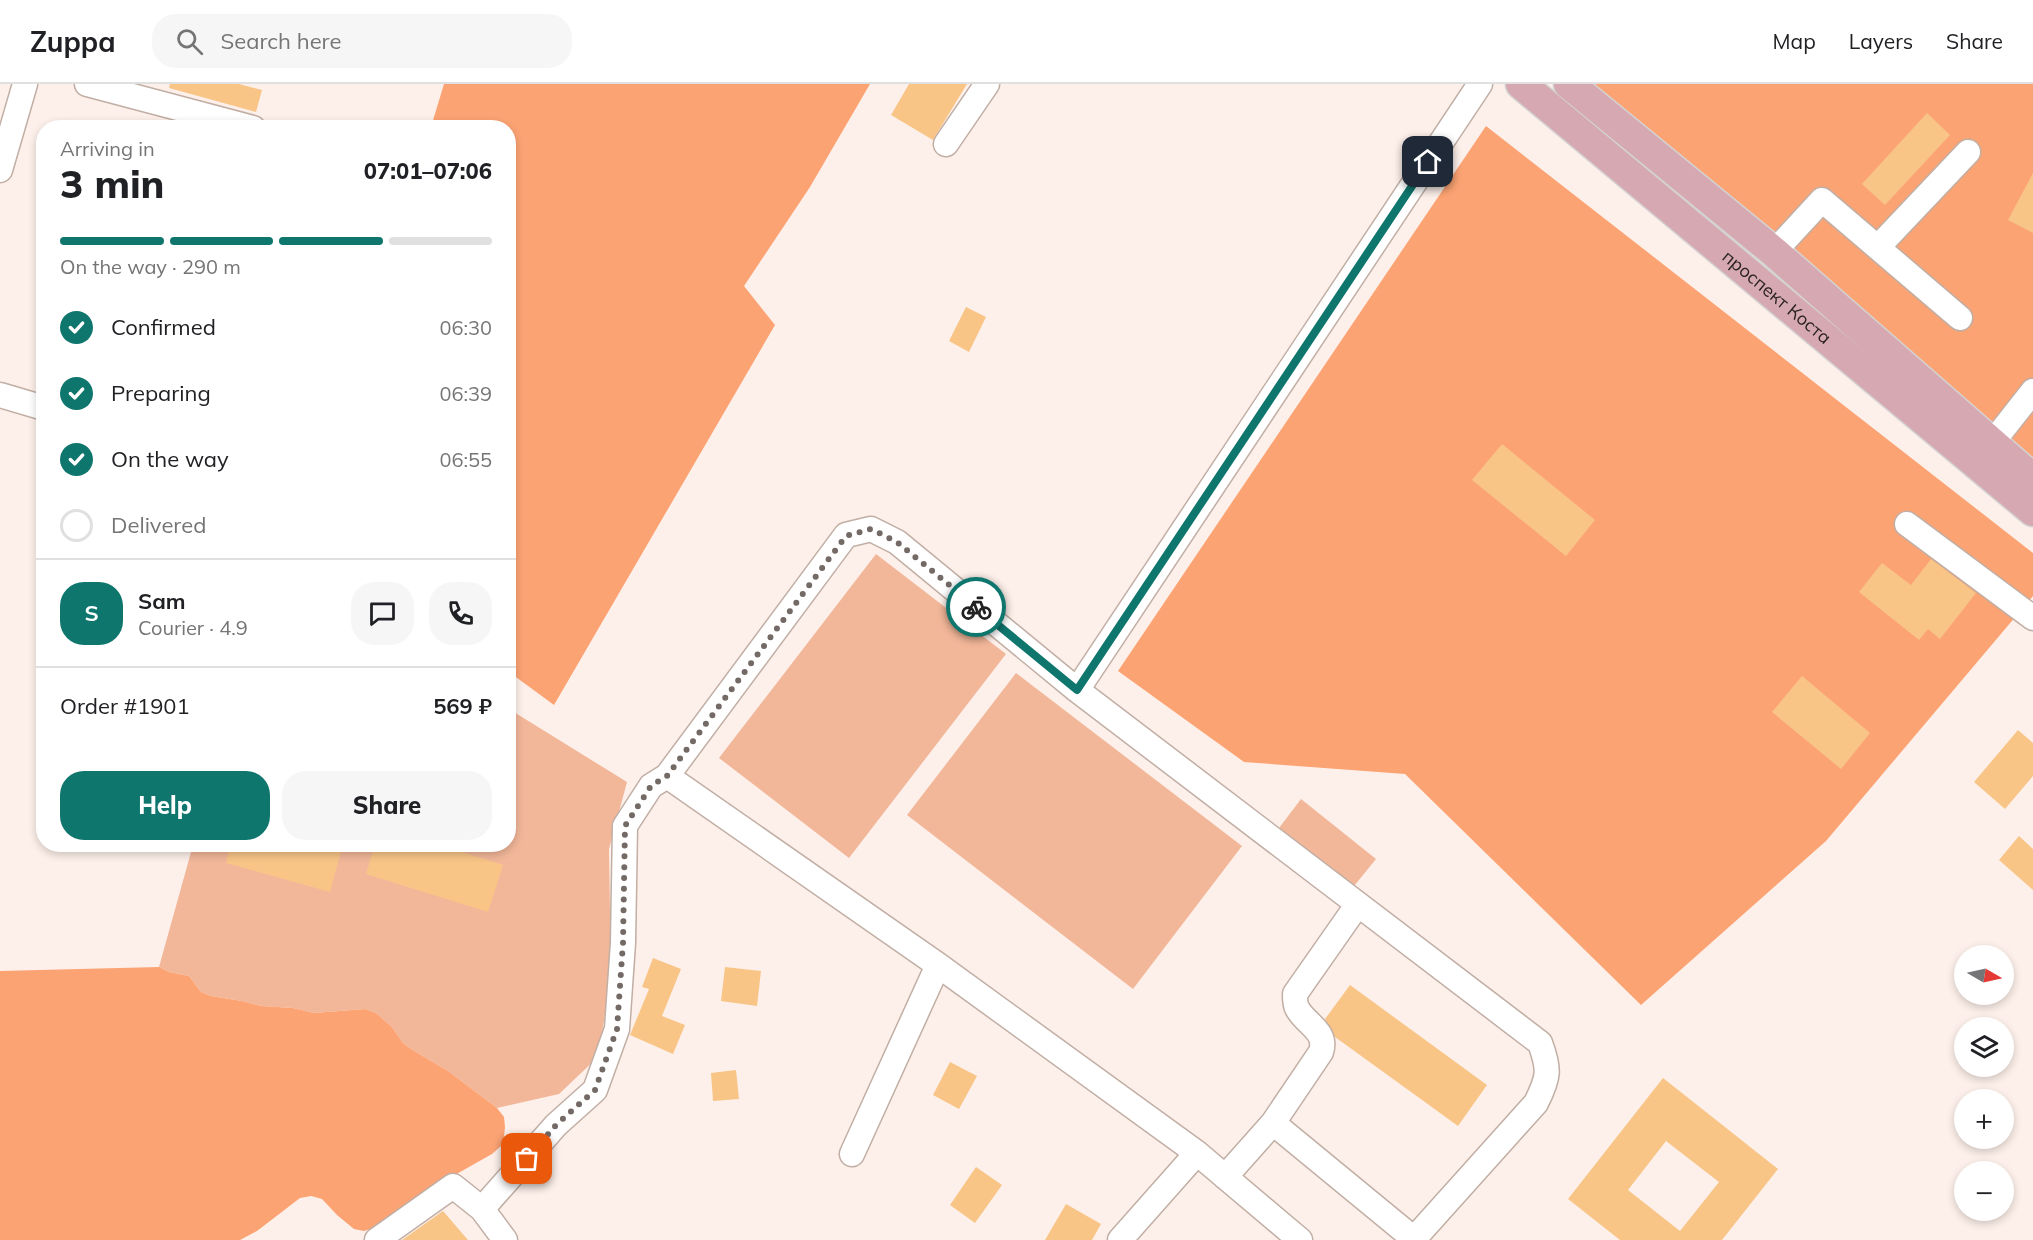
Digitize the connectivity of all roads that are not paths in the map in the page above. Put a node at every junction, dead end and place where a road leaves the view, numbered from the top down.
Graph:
1 (25, 84) edge
2 (87, 84) edge
3 (987, 84) edge
4 (1480, 84) edge
5 (1521, 84) edge
6 (1569, 84) edge
7 (223, 120) edge
8 (946, 144) dead end
9 (1968, 152) dead end
10 (0, 170) edge
11 (1878, 247) junction
12 (1774, 252) junction
13 (1960, 318) dead end
14 (2033, 391) edge
15 (0, 395) edge
16 (36, 406) edge
17 (1992, 443) junction
18 (2033, 479) edge
19 (2033, 511) edge
20 (1907, 524) dead end
21 (2033, 618) edge
22 (1077, 690) junction
23 (667, 776) junction
24 (1358, 904) junction
25 (938, 965) junction
26 (1273, 1124) junction
27 (1197, 1153) junction
28 (852, 1154) dead end
29 (1226, 1177) junction
30 (482, 1209) junction
31 (1414, 1239) edge
32 (377, 1240) edge
33 (505, 1240) edge
34 (1120, 1240) edge
35 (1300, 1240) edge

1 - 10 street
2 - 7 street
3 - 8 street
4 - 22 street
5 - 19 main road, проспект Коста
6 - 12 main road, проспект Коста
9 - 11 street
11 - 12 street
11 - 13 street
12 - 17 main road, проспект Коста
14 - 17 street
15 - 16 street
17 - 18 main road, проспект Коста
20 - 21 street
22 - 23 street
22 - 24 street
23 - 25 street
23 - 30 street
24 - 26 street
24 - 31 street
25 - 27 street
25 - 28 street
26 - 29 street
26 - 31 street
27 - 29 street
27 - 34 street
29 - 35 street
30 - 32 street
30 - 33 street

